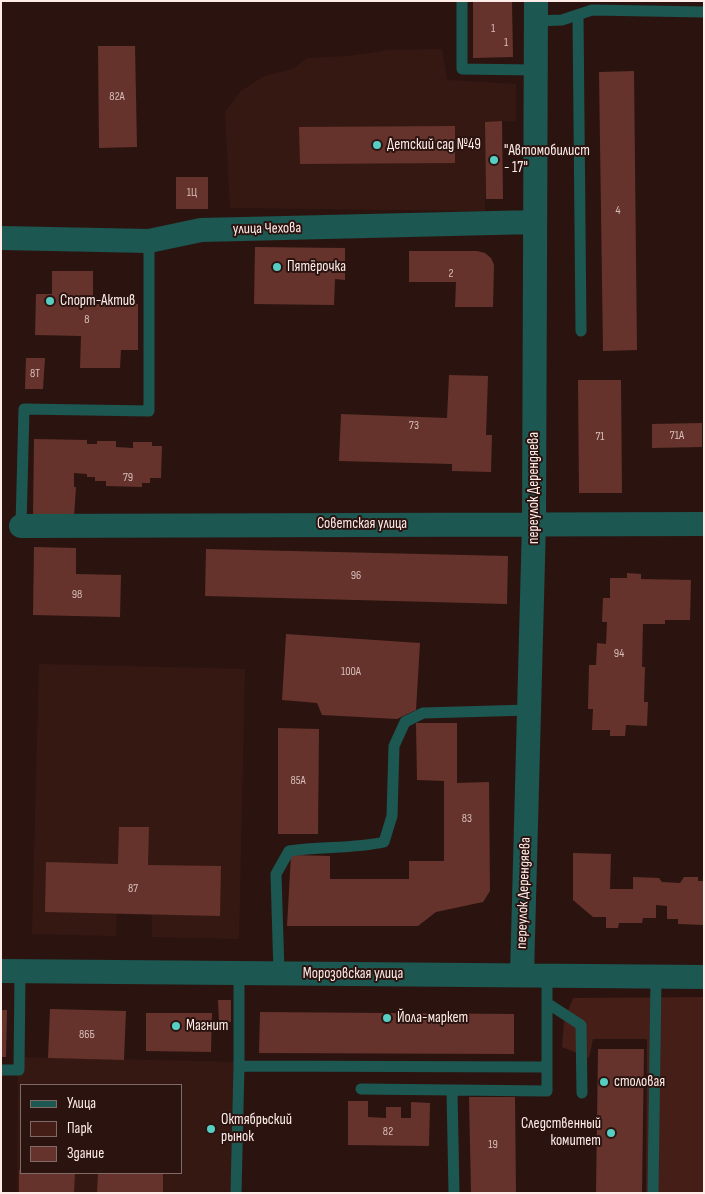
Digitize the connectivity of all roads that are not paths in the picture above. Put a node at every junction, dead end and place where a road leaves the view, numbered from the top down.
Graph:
1 (462, 1) edge
2 (536, 11) edge
3 (704, 12) edge
4 (578, 15) junction
5 (535, 70) junction
6 (534, 222) junction
7 (1, 238) edge
8 (149, 241) junction
9 (581, 331) dead end
10 (534, 523) junction
11 (704, 524) edge
12 (21, 526) joint
13 (529, 710) junction
14 (11, 971) edge
15 (239, 973) junction
16 (279, 973) junction
17 (522, 975) junction
18 (547, 975) junction
19 (656, 976) junction
20 (704, 977) edge
21 (547, 1003) junction
22 (239, 1066) junction
23 (547, 1067) junction
24 (1, 1070) edge
25 (361, 1089) dead end
26 (452, 1090) junction
27 (582, 1093) dead end
28 (236, 1193) edge
29 (454, 1193) edge
30 (653, 1193) edge

1 - 5 lane
2 - 4 lane
2 - 5 street, переулок Дерендяева
3 - 4 lane
4 - 9 lane
5 - 6 street, переулок Дерендяева
6 - 8 street, улица Чехова
6 - 10 street, переулок Дерендяева
7 - 8 street, улица Чехова
8 - 12 lane
10 - 11 street, Советская улица
10 - 12 street, Советская улица
10 - 13 street, переулок Дерендяева
13 - 16 lane
13 - 17 street, переулок Дерендяева
14 - 15 street, Морозовская улица
14 - 24 lane
15 - 16 street, Морозовская улица
15 - 22 lane
16 - 17 street, Морозовская улица
17 - 18 street, Морозовская улица
18 - 19 street, Морозовская улица
18 - 21 lane
19 - 20 street, Морозовская улица
19 - 30 lane
21 - 23 lane
21 - 27 lane
22 - 23 lane
22 - 28 lane
23 - 26 lane
25 - 26 lane
26 - 29 lane

